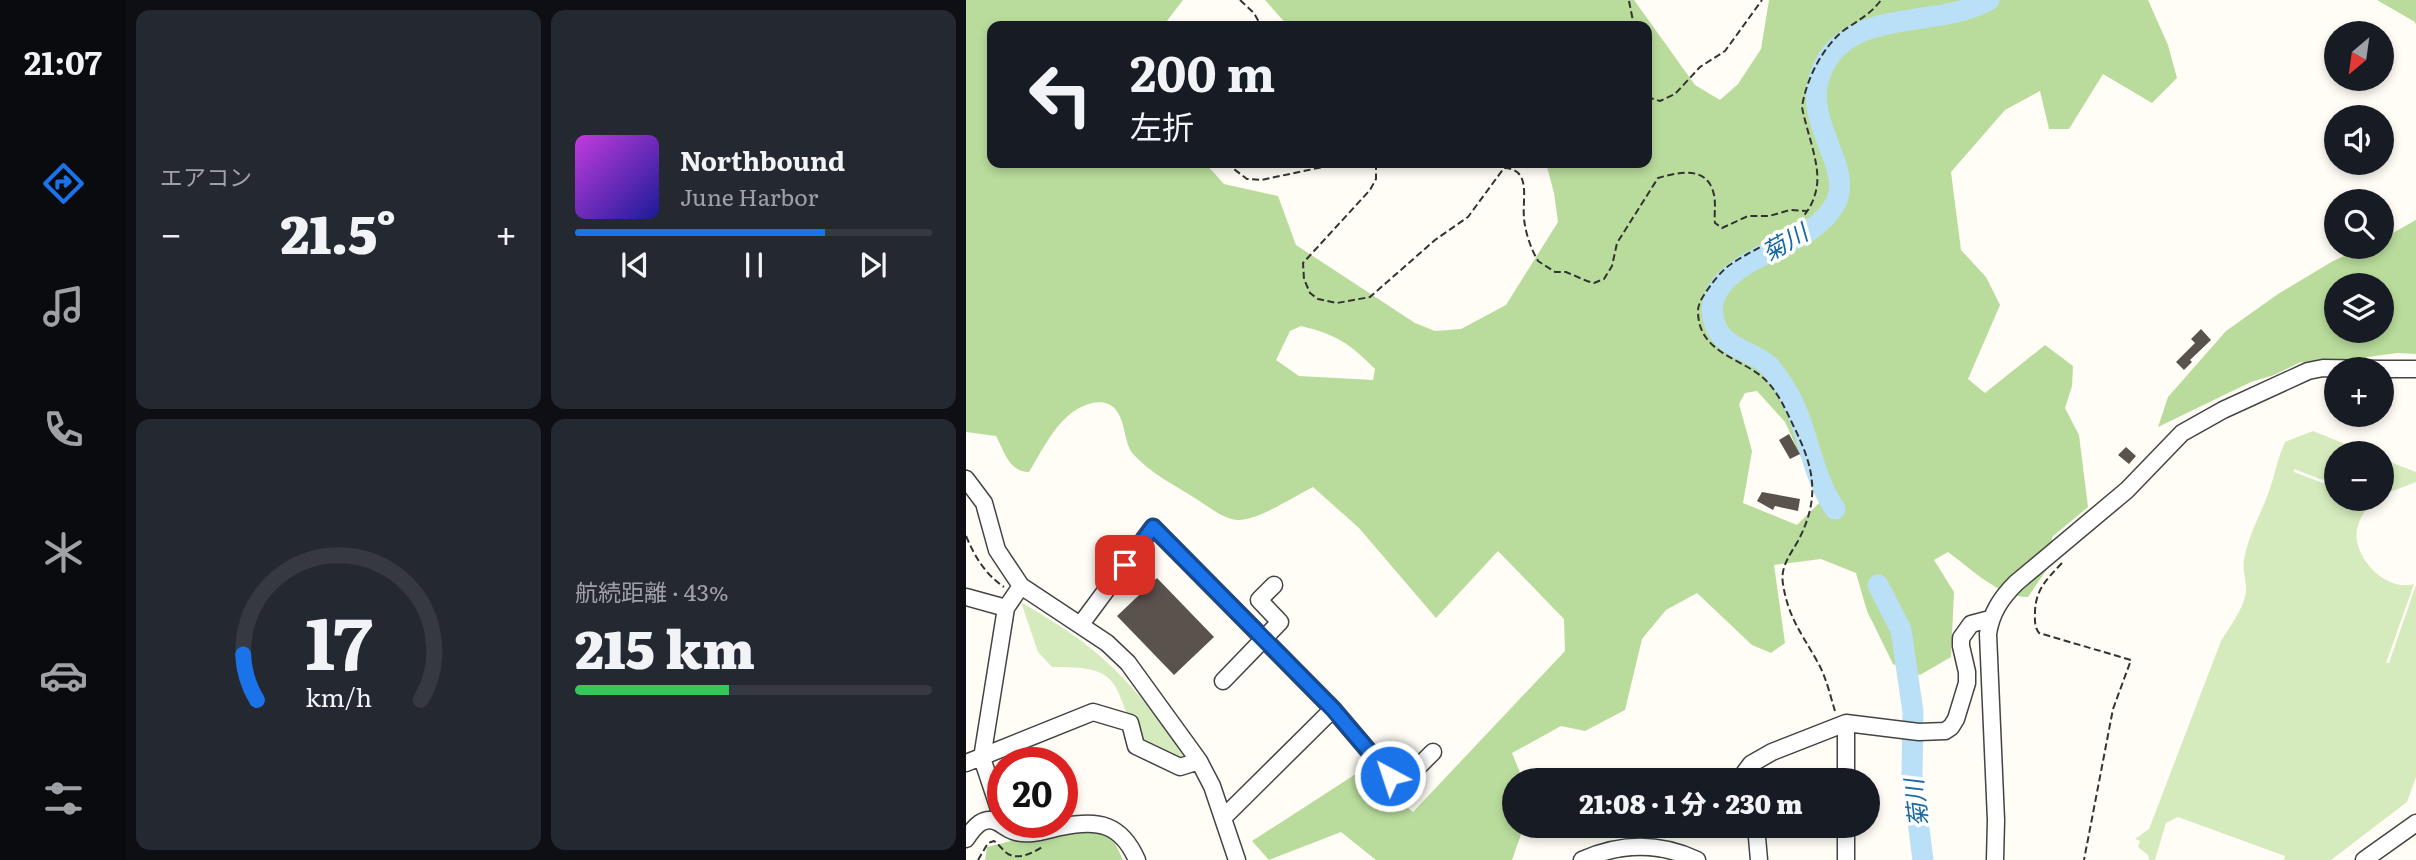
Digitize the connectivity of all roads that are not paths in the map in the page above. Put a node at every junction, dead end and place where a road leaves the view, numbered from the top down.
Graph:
1 (2324, 368) edge
2 (2394, 369) edge
3 (2416, 369) edge
4 (966, 479) edge
5 (1274, 585) dead end
6 (1021, 586) junction
7 (966, 597) edge
8 (1006, 608) junction
9 (1990, 620) junction
10 (1081, 624) junction
11 (1264, 639) junction
12 (1223, 681) dead end
13 (1333, 709) junction
14 (1842, 724) junction
15 (1433, 752) dead end
16 (974, 760) edge
17 (1199, 761) junction
18 (1748, 768) edge
19 (1845, 768) edge
20 (987, 786) edge
21 (1223, 818) junction
22 (987, 820) edge
23 (2416, 824) edge
24 (1078, 826) edge
25 (1757, 838) edge
26 (1846, 838) edge
27 (966, 839) edge
28 (1137, 860) edge
29 (1237, 860) edge
30 (1582, 860) edge
31 (1697, 860) edge
32 (1759, 860) edge
33 (1846, 860) edge
34 (1995, 860) edge
35 (2364, 860) edge

1 - 9 street
2 - 3 street
4 - 6 street
5 - 11 street
6 - 8 street
6 - 10 street
7 - 8 street
8 - 16 street
9 - 14 street
9 - 34 street
10 - 11 street
10 - 17 street
11 - 12 street
11 - 13 street
13 - 15 street
13 - 21 street
14 - 18 street
14 - 19 street
16 - 17 street
16 - 20 street
17 - 21 street
21 - 29 street
22 - 27 street
23 - 35 street
24 - 28 street
25 - 32 street
26 - 33 street
30 - 31 street

